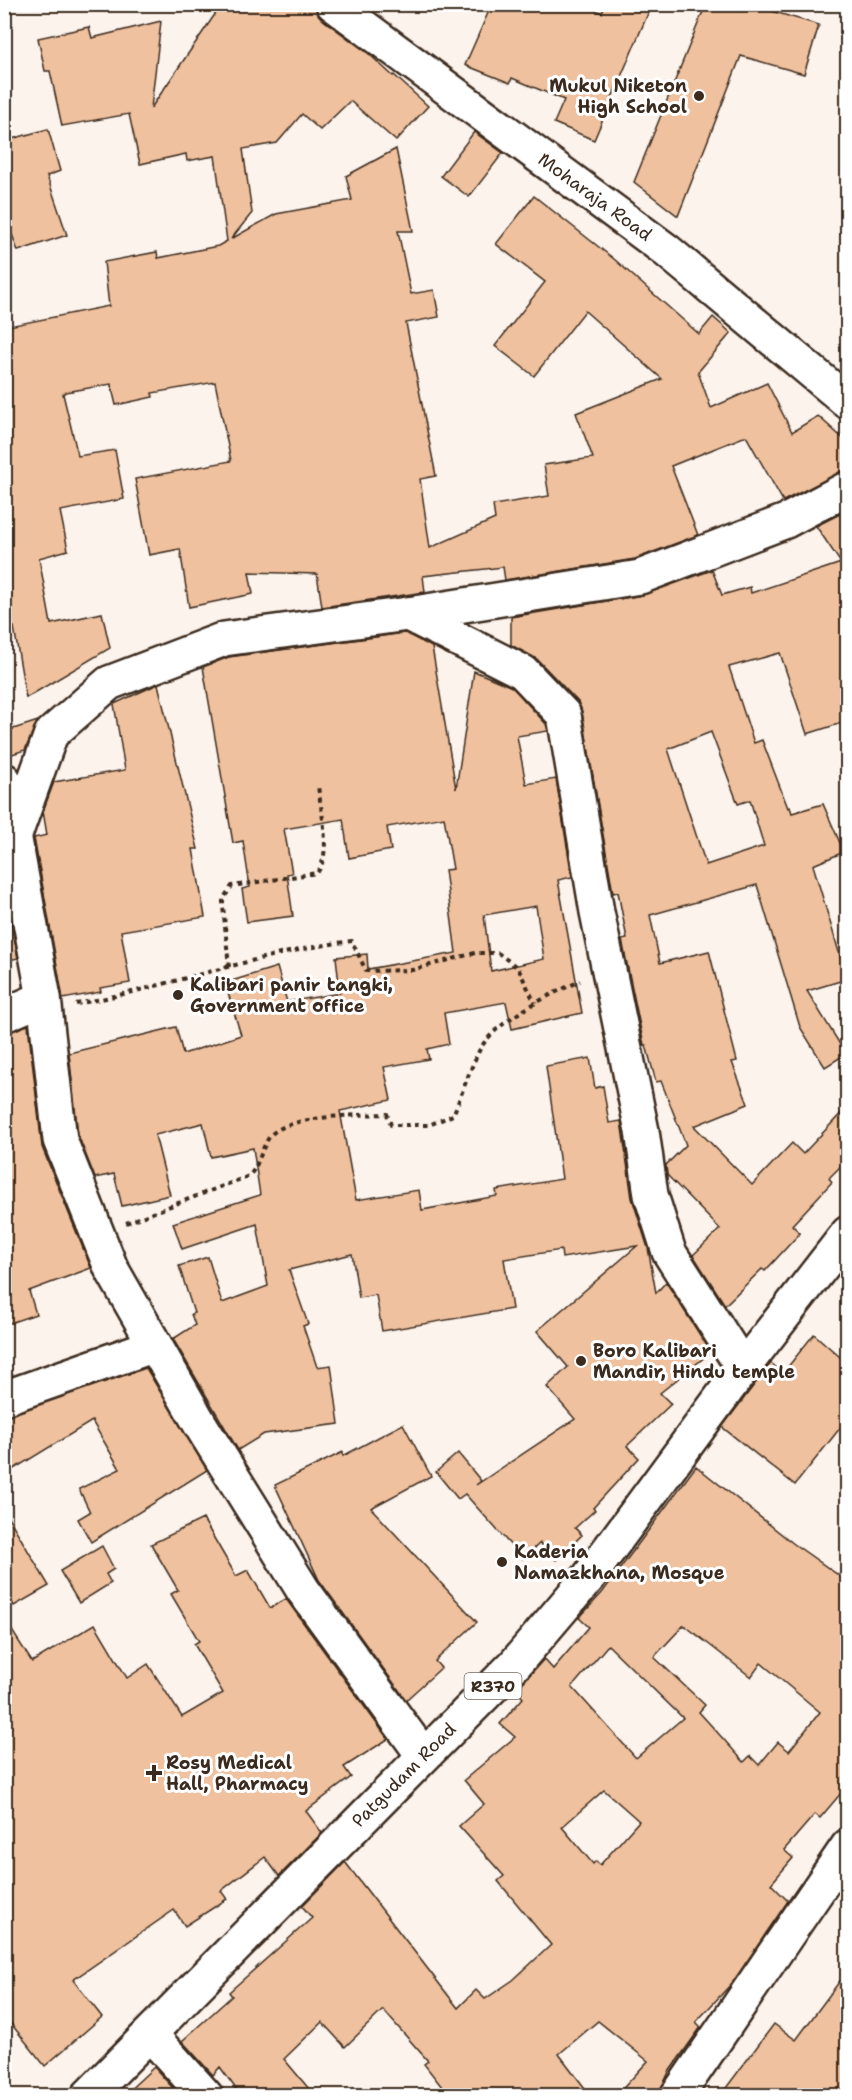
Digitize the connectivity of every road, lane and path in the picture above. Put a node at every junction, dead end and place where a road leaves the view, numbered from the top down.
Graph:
1 (333, 4) edge
2 (848, 402) edge
3 (848, 488) edge
4 (408, 614) junction
5 (318, 784) dead end
6 (9, 808) edge
7 (229, 967) junction
8 (609, 970) junction
9 (45, 1004) junction
10 (535, 1004) junction
11 (4, 1015) edge
12 (97, 1233) junction
13 (848, 1233) edge
14 (155, 1345) junction
15 (742, 1368) junction
16 (4, 1398) edge
17 (423, 1755) junction
18 (848, 1846) edge
19 (150, 2034) junction
20 (88, 2096) edge
21 (206, 2096) edge
22 (677, 2096) edge

1 - 2 street, Moharaja Road
3 - 4 street
4 - 6 street
4 - 8 street
5 - 7 path
6 - 9 street
7 - 9 path
7 - 10 path
8 - 10 path
8 - 15 street
9 - 11 street
9 - 12 street
10 - 12 path
12 - 14 street
13 - 15 street, Patgudam Road / R370
14 - 16 street
14 - 17 street
15 - 17 street, Patgudam Road / R370
17 - 19 street, Patgudam Road / R370
18 - 22 street
19 - 20 street, Patgudam Road / R370
19 - 21 street

